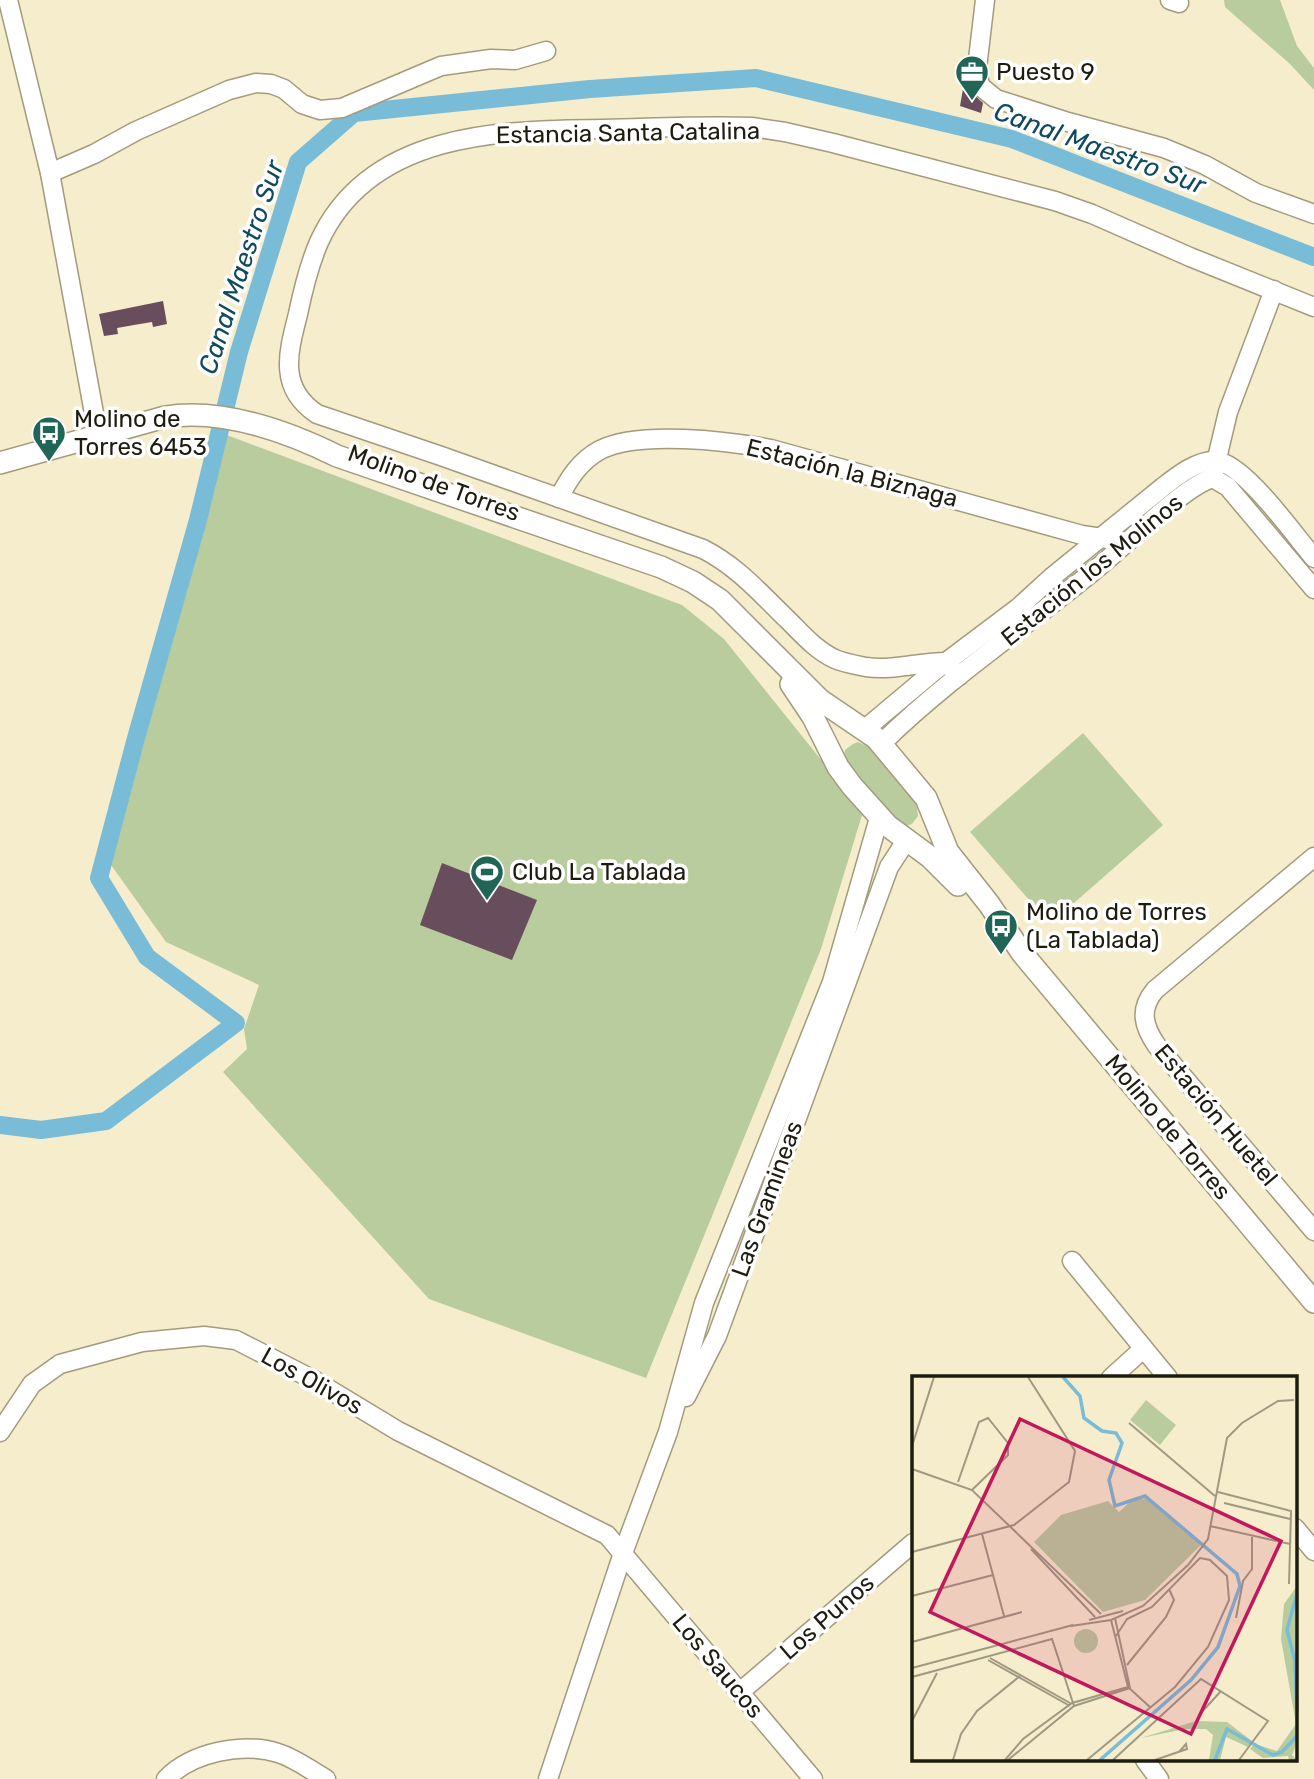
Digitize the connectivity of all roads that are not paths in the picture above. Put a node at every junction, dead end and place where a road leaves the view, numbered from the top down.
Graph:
1 (8, 0) edge
2 (985, 0) edge
3 (546, 51) dead end
4 (50, 173) junction
5 (1314, 214) edge
6 (1273, 290) junction
7 (1314, 307) edge
8 (97, 435) junction
9 (0, 463) edge
10 (1215, 470) junction
11 (559, 498) junction
12 (1090, 540) junction
13 (1128, 542) junction
14 (1314, 558) edge
15 (1097, 569) junction
16 (1314, 589) edge
17 (768, 650) junction
18 (946, 662) junction
19 (959, 676) junction
20 (873, 736) junction
21 (838, 767) junction
22 (928, 802) junction
23 (879, 818) junction
24 (906, 841) junction
25 (1314, 857) edge
26 (857, 930) junction
27 (1022, 953) junction
28 (1314, 1231) edge
29 (1072, 1261) dead end
30 (1314, 1302) edge
31 (1143, 1349) junction
32 (1113, 1376) edge
33 (1166, 1376) edge
34 (0, 1432) edge
35 (1296, 1529) edge
36 (912, 1544) edge
37 (1314, 1551) edge
38 (623, 1553) junction
39 (740, 1692) junction
40 (1146, 1762) edge
41 (166, 1779) edge
42 (326, 1779) edge
43 (548, 1779) edge
44 (813, 1779) edge
45 (1159, 1779) edge

1 - 4 street
2 - 5 street
3 - 4 street
4 - 8 street
6 - 7 street, Estancia Santa Catalina
6 - 10 street
6 - 11 street, Estancia Santa Catalina
8 - 9 main road, Molino de Torres
8 - 17 main road, Molino de Torres
10 - 12 street, Estación los Molinos
10 - 13 street, Estación los Molinos
10 - 14 street
10 - 16 street
11 - 12 street, Estación la Biznaga
11 - 18 street
12 - 13 street, Estación la Biznaga
12 - 15 street
12 - 18 street, Estación los Molinos
13 - 15 street, Estación los Molinos
15 - 19 street, Estación los Molinos
17 - 20 main road, Molino de Torres
17 - 21 main road, Molino de Torres
18 - 19 street
18 - 20 street, Estación los Molinos
19 - 20 street, Estación los Molinos
20 - 21 main road
20 - 22 main road, Molino de Torres
21 - 23 main road, Molino de Torres
22 - 24 main road
22 - 27 main road, Molino de Torres
23 - 24 main road, Molino de Torres
23 - 26 street
24 - 26 street
24 - 27 main road, Molino de Torres
25 - 28 street, Estación Huetel
26 - 38 street, Las Gramineas
27 - 30 main road, Molino de Torres
29 - 31 street
31 - 32 street
31 - 33 street
34 - 38 street, Los Olivos
35 - 37 street
36 - 39 street, Los Punos
38 - 39 street, Los Saucos
38 - 43 street, Las Gramineas
39 - 44 street, Los Saucos
40 - 45 street
41 - 42 street

